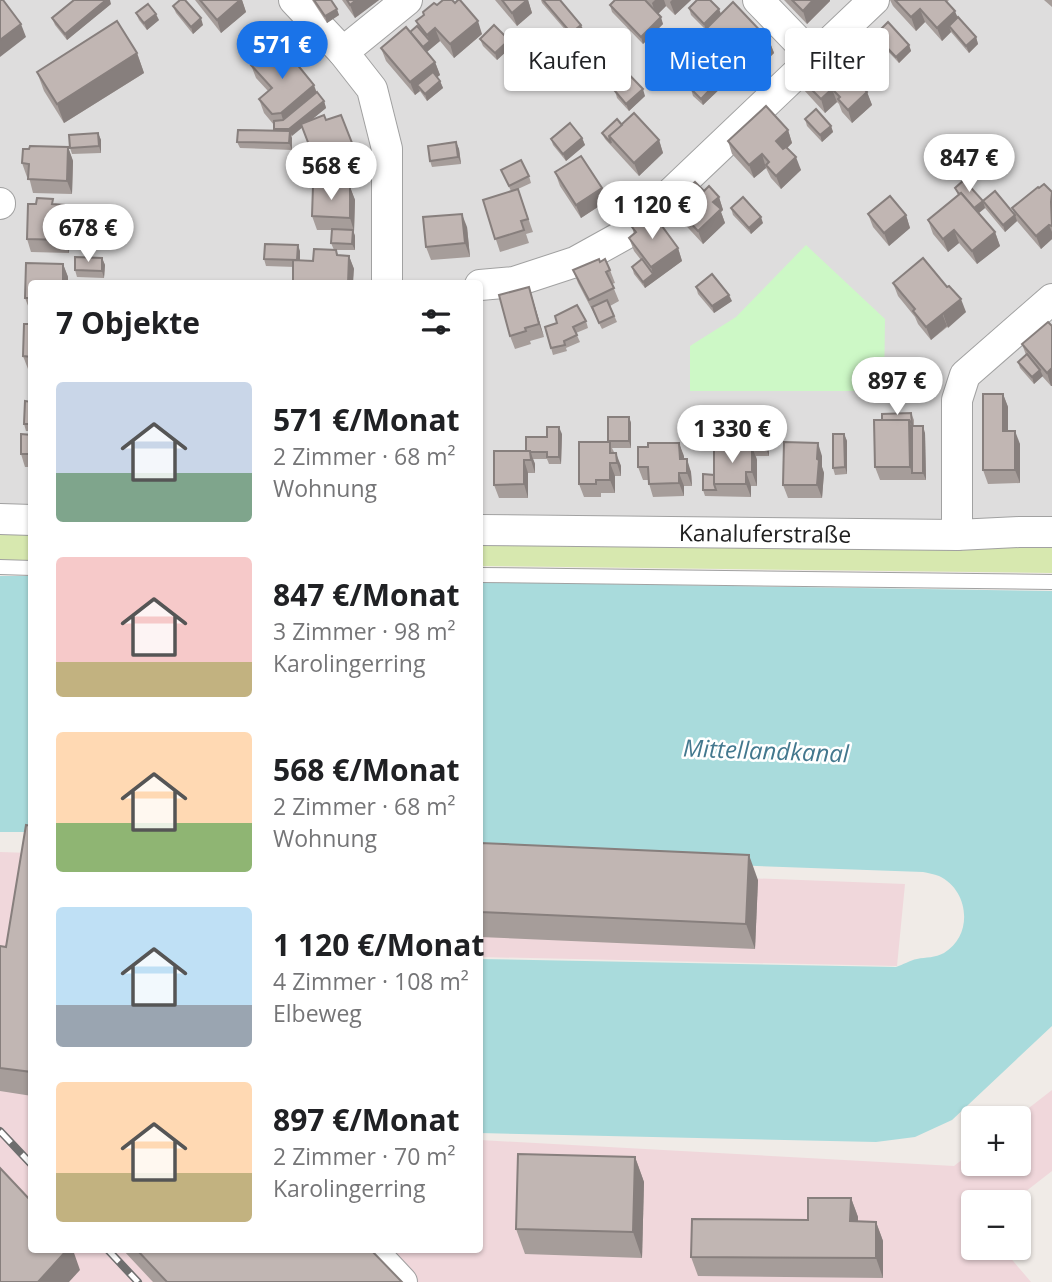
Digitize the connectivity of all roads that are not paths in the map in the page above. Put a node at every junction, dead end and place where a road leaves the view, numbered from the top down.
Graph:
1 (294, 0) edge
2 (407, 0) edge
3 (758, 0) edge
4 (874, 0) edge
5 (785, 28) edge
6 (844, 28) edge
7 (343, 52) junction
8 (785, 84) edge
9 (387, 280) edge
10 (483, 285) edge
11 (1052, 299) edge
12 (0, 519) edge
13 (28, 520) edge
14 (483, 530) edge
15 (1052, 532) edge
16 (957, 535) junction
17 (0, 567) edge
18 (28, 568) edge
19 (483, 575) edge
20 (1052, 582) edge
21 (375, 1253) edge
22 (402, 1282) edge

1 - 7 street
2 - 7 street
3 - 5 street
4 - 6 street
7 - 9 street
8 - 10 street
11 - 16 street
12 - 13 street
14 - 16 street, Kanaluferstraße
15 - 16 street, Kanaluferstraße
17 - 18 lane
19 - 20 lane
21 - 22 street

